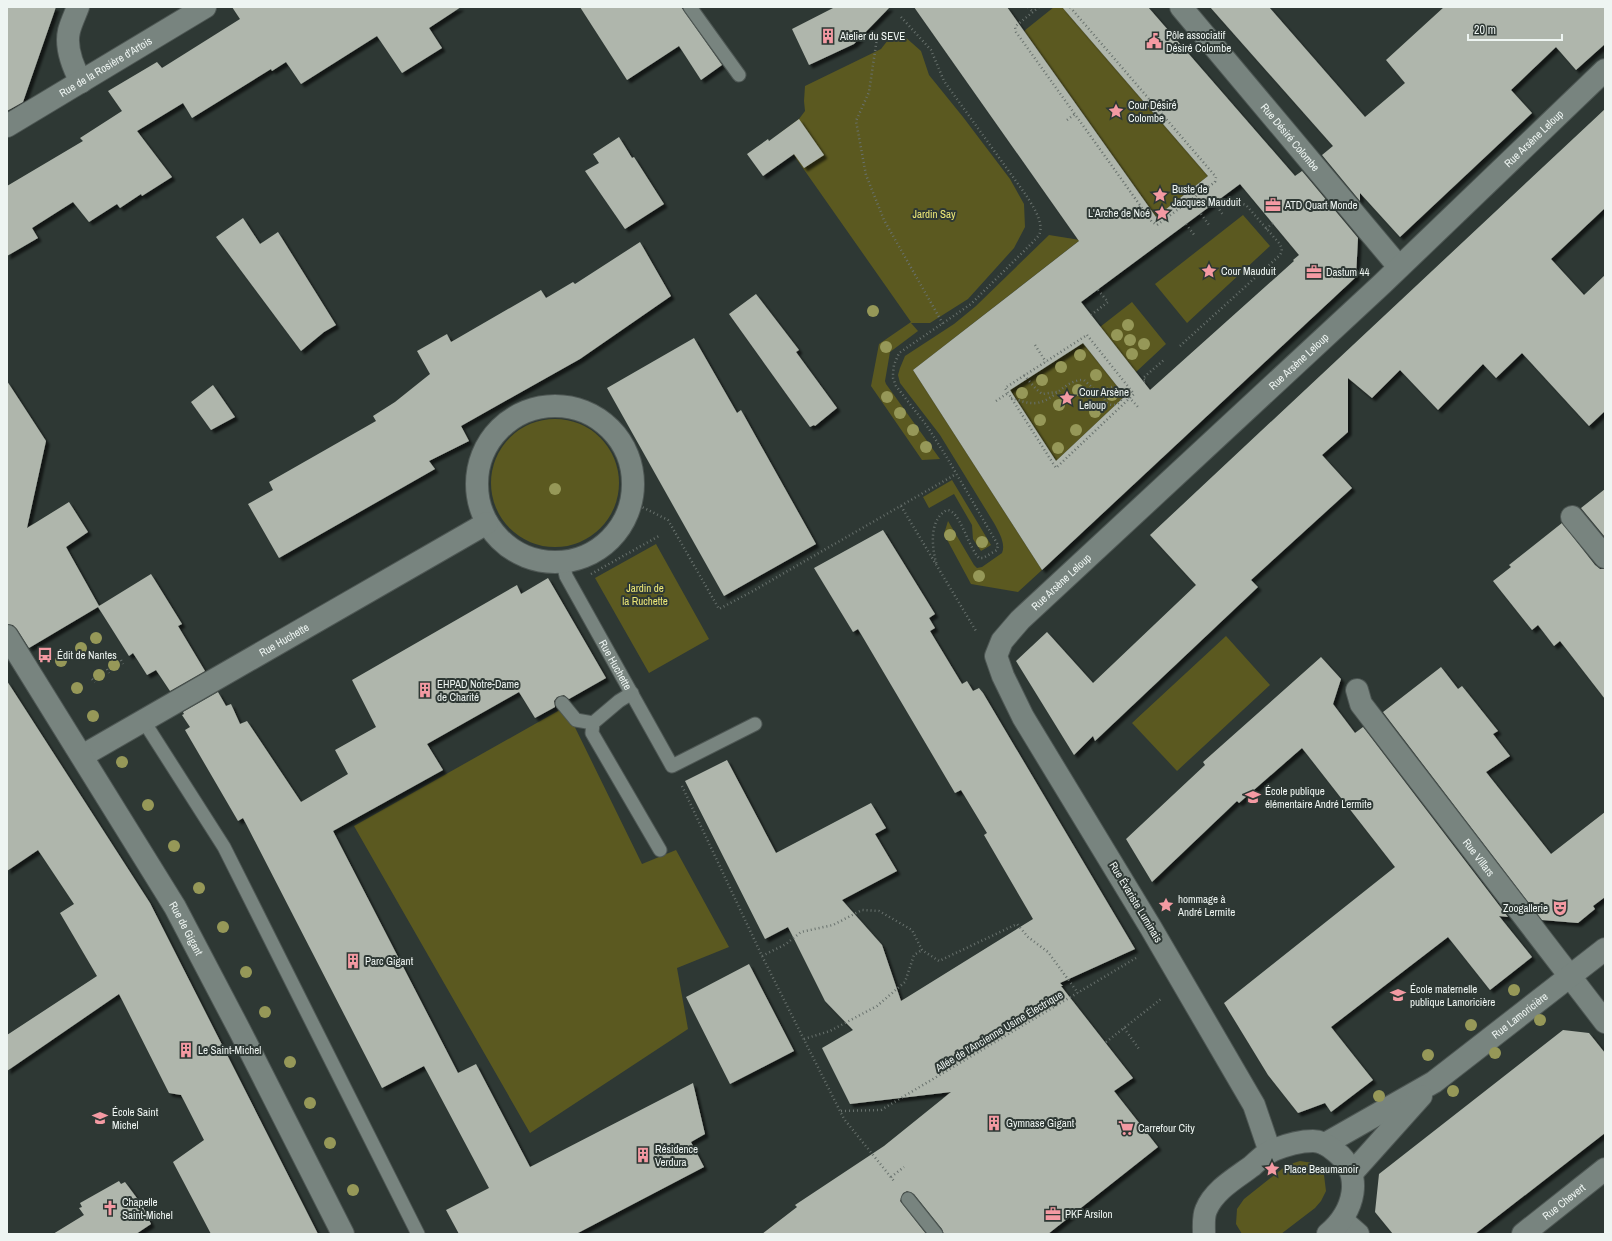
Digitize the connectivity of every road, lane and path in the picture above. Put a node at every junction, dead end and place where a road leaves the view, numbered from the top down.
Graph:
1 (78, 7) edge
2 (205, 7) edge
3 (690, 7) edge
4 (1028, 7) edge
5 (1039, 7) edge
6 (1070, 7) edge
7 (1181, 7) edge
8 (1033, 12) junction
9 (901, 17) dead end
10 (877, 38) dead end
11 (1605, 70) edge
12 (739, 75) dead end
13 (81, 82) junction
14 (1075, 114) junction
15 (1067, 120) dead end
16 (7, 126) edge
17 (1215, 203) dead end
18 (1235, 205) dead end
19 (1141, 206) junction
20 (1133, 212) dead end
21 (1201, 214) dead end
22 (1223, 215) dead end
23 (1273, 223) dead end
24 (1186, 224) dead end
25 (1209, 225) dead end
26 (1266, 229) junction
27 (1195, 236) dead end
28 (1400, 267) junction
29 (1098, 290) dead end
30 (1091, 315) dead end
31 (943, 324) junction
32 (1035, 345) dead end
33 (1180, 346) dead end
34 (1165, 359) dead end
35 (1046, 362) junction
36 (1024, 375) junction
37 (1144, 382) dead end
38 (1061, 390) junction
39 (1104, 393) junction
40 (1008, 394) junction
41 (1122, 394) junction
42 (1011, 398) junction
43 (1130, 398) junction
44 (996, 401) dead end
45 (1138, 407) dead end
46 (956, 474) junction
47 (632, 502) junction
48 (901, 506) junction
49 (1572, 517) dead end
50 (487, 523) junction
51 (659, 536) dead end
52 (1605, 557) edge
53 (563, 563) junction
54 (937, 566) junction
55 (588, 576) dead end
56 (980, 638) dead end
57 (8, 641) edge
58 (996, 656) joint
59 (121, 660) dead end
60 (123, 664) dead end
61 (107, 669) dead end
62 (109, 673) dead end
63 (92, 679) dead end
64 (95, 682) dead end
65 (1357, 690) dead end
66 (632, 693) junction
67 (562, 703) dead end
68 (143, 720) junction
69 (593, 723) junction
70 (755, 724) dead end
71 (82, 756) junction
72 (672, 766) junction
73 (660, 850) dead end
74 (1160, 944) junction
75 (1605, 949) edge
76 (922, 950) junction
77 (762, 956) junction
78 (1570, 976) junction
79 (1078, 993) junction
80 (1163, 997) dead end
81 (1605, 1022) edge
82 (1124, 1028) junction
83 (804, 1040) junction
84 (1106, 1042) dead end
85 (1139, 1049) dead end
86 (1434, 1082) junction
87 (841, 1111) junction
88 (1325, 1144) junction
89 (1270, 1152) junction
90 (904, 1167) dead end
91 (1605, 1169) edge
92 (1352, 1173) junction
93 (891, 1177) junction
94 (908, 1199) joint
95 (1343, 1229) edge
96 (343, 1234) edge
97 (418, 1234) edge
98 (936, 1234) edge
99 (1204, 1234) edge
100 (1523, 1234) edge

1 - 13 street
2 - 13 street, Rue de la Rosière d'Artois
3 - 12 lane
4 - 8 path
5 - 8 path
6 - 19 path
7 - 28 street, Rue Désiré Colombe
8 - 14 path
9 - 31 path
10 - 31 path
11 - 28 street, Rue Arsène Leloup
13 - 16 street, Rue de la Rosière d'Artois
14 - 15 path
14 - 19 path
17 - 22 path
18 - 26 path
19 - 20 path
21 - 25 path
23 - 26 path
24 - 27 path
26 - 33 path
28 - 58 street, Rue Arsène Leloup
29 - 30 path
31 - 46 path
32 - 35 path
34 - 37 path
35 - 36 path
35 - 43 path
36 - 38 path
36 - 40 path
38 - 39 path
38 - 42 path
39 - 41 path
39 - 41 path
40 - 42 path
40 - 44 path
41 - 43 path
42 - 43 path
43 - 45 path
46 - 48 path
46 - 54 path
47 - 48 path
47 - 50 street
47 - 53 street
48 - 54 path
49 - 52 street
50 - 53 street
50 - 68 street, Rue Huchette
51 - 55 path
53 - 66 lane, Rue Huchette
54 - 56 path
57 - 71 street, Rue de Gigant
58 - 74 street, Rue Évariste Luminais
59 - 60 path
61 - 62 path
63 - 64 path
65 - 78 street, Rue Villars
66 - 69 lane
66 - 72 lane, Rue Huchette
67 - 69 lane
68 - 71 street, Rue Huchette
68 - 97 lane
69 - 73 lane
70 - 72 lane
71 - 96 street, Rue de Gigant
72 - 77 path
74 - 79 path, Allée de l'Ancienne Usine Électrique
74 - 89 street, Rue Évariste Luminais
75 - 78 street, Rue Lamoricière
76 - 77 path
76 - 79 path
76 - 83 path
77 - 83 path
78 - 81 street, Rue Villars
78 - 86 street, Rue Lamoricière
79 - 87 path, Allée de l'Ancienne Usine Électrique
80 - 82 path
82 - 84 path
82 - 85 path
83 - 87 path
86 - 88 street, Rue Lamoricière
86 - 92 street, Rue Lamoricière
87 - 93 path
88 - 89 street
88 - 92 street
89 - 99 street
90 - 93 path
91 - 100 street, Rue Chevert
92 - 95 street
93 - 94 path
94 - 98 lane

